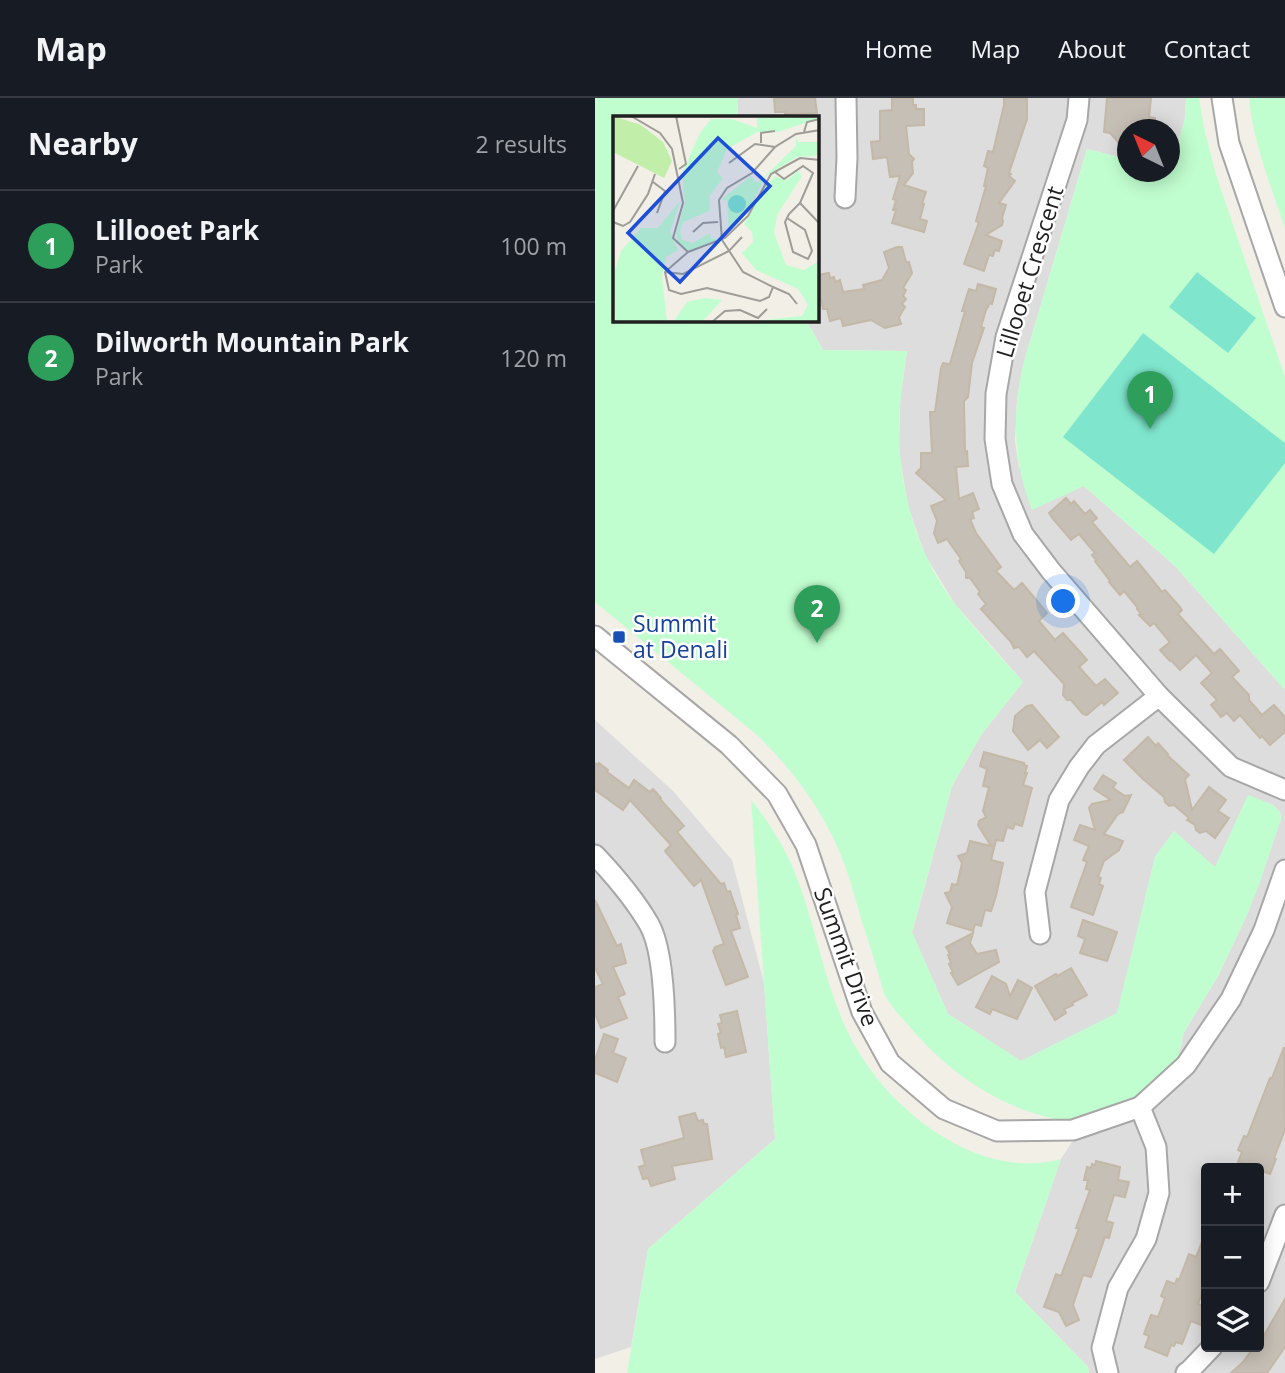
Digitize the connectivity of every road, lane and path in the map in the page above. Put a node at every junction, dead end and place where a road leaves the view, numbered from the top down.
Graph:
1 (846, 98) edge
2 (1079, 98) edge
3 (1222, 98) edge
4 (845, 198) dead end
5 (1285, 307) edge
6 (595, 636) edge
7 (1159, 696) junction
8 (1285, 790) edge
9 (595, 855) edge
10 (1285, 870) edge
11 (1040, 934) dead end
12 (665, 1042) dead end
13 (1140, 1107) junction
14 (1285, 1214) edge
15 (1264, 1269) edge
16 (1207, 1352) edge
17 (1108, 1373) edge
18 (1186, 1373) edge

1 - 4 street
2 - 7 street, Lillooet Crescent
3 - 5 street
6 - 13 street, Summit Drive
7 - 8 street, Lillooet Crescent
7 - 11 street
9 - 12 street
10 - 13 street, Summit Drive
13 - 17 street
14 - 15 street
16 - 18 street

